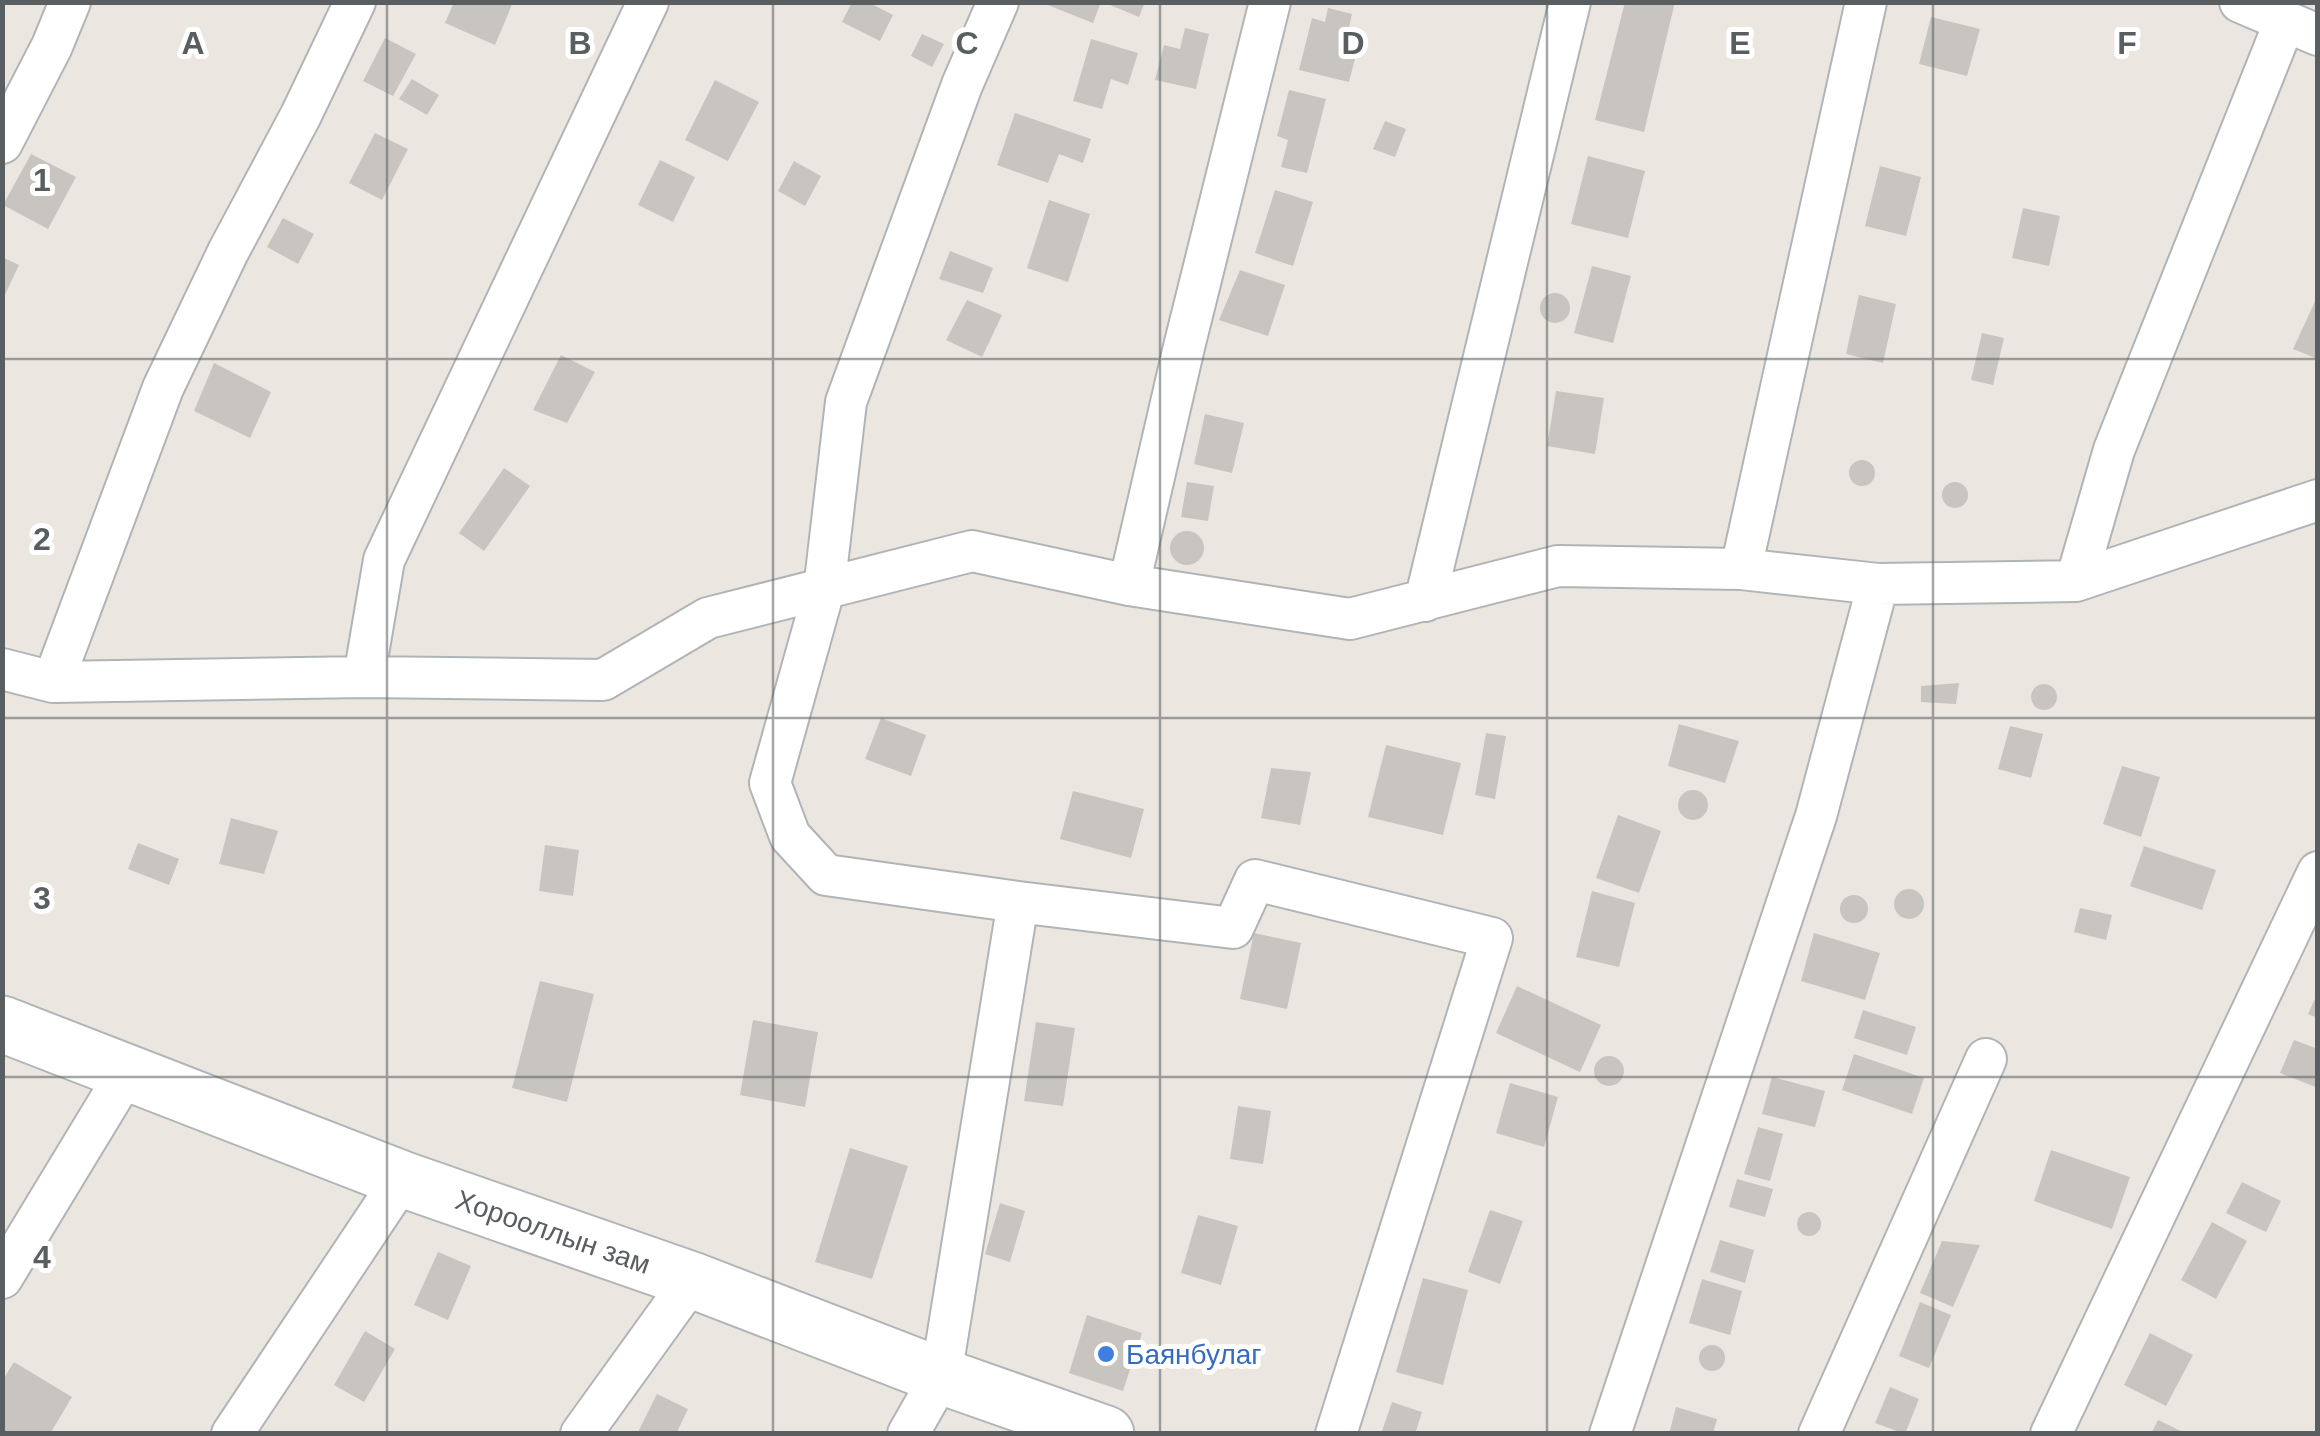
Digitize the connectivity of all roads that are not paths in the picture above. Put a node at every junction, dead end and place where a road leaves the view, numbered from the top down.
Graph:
1 (70, 2) edge
2 (355, 2) edge
3 (648, 2) edge
4 (998, 2) edge
5 (1270, 2) edge
6 (1570, 2) edge
7 (1866, 2) edge
8 (2240, 2) edge
9 (2301, 28) edge
10 (2, 144) edge
11 (2318, 500) edge
12 (1741, 569) junction
13 (2076, 582) junction
14 (1878, 584) junction
15 (1129, 585) junction
16 (824, 590) junction
17 (1425, 601) junction
18 (2, 669) edge
19 (364, 677) junction
20 (53, 682) junction
21 (2318, 872) edge
22 (1018, 902) junction
23 (2, 1024) edge
24 (1986, 1059) dead end
25 (127, 1072) junction
26 (402, 1178) junction
27 (2, 1278) edge
28 (692, 1280) junction
29 (941, 1376) junction
30 (232, 1434) edge
31 (581, 1434) edge
32 (908, 1434) edge
33 (1106, 1434) edge
34 (1336, 1434) edge
35 (1610, 1434) edge
36 (1819, 1434) edge
37 (2052, 1434) edge

1 - 10 street
2 - 20 street
3 - 19 street
4 - 16 street
5 - 15 street
6 - 17 street
7 - 12 street
8 - 9 street
9 - 13 street
11 - 13 street
12 - 14 street
12 - 17 street
13 - 14 street
14 - 35 street
15 - 16 street
15 - 17 street
16 - 19 street
16 - 22 street
18 - 20 street
19 - 20 street
21 - 37 street
22 - 29 street
22 - 34 street
23 - 25 street, Хорооллын зам
24 - 36 street
25 - 26 street, Хорооллын зам
25 - 27 street
26 - 28 street, Хорооллын зам
26 - 30 street
28 - 29 street, Хорооллын зам
28 - 31 street
29 - 32 street
29 - 33 street, Хорооллын зам

